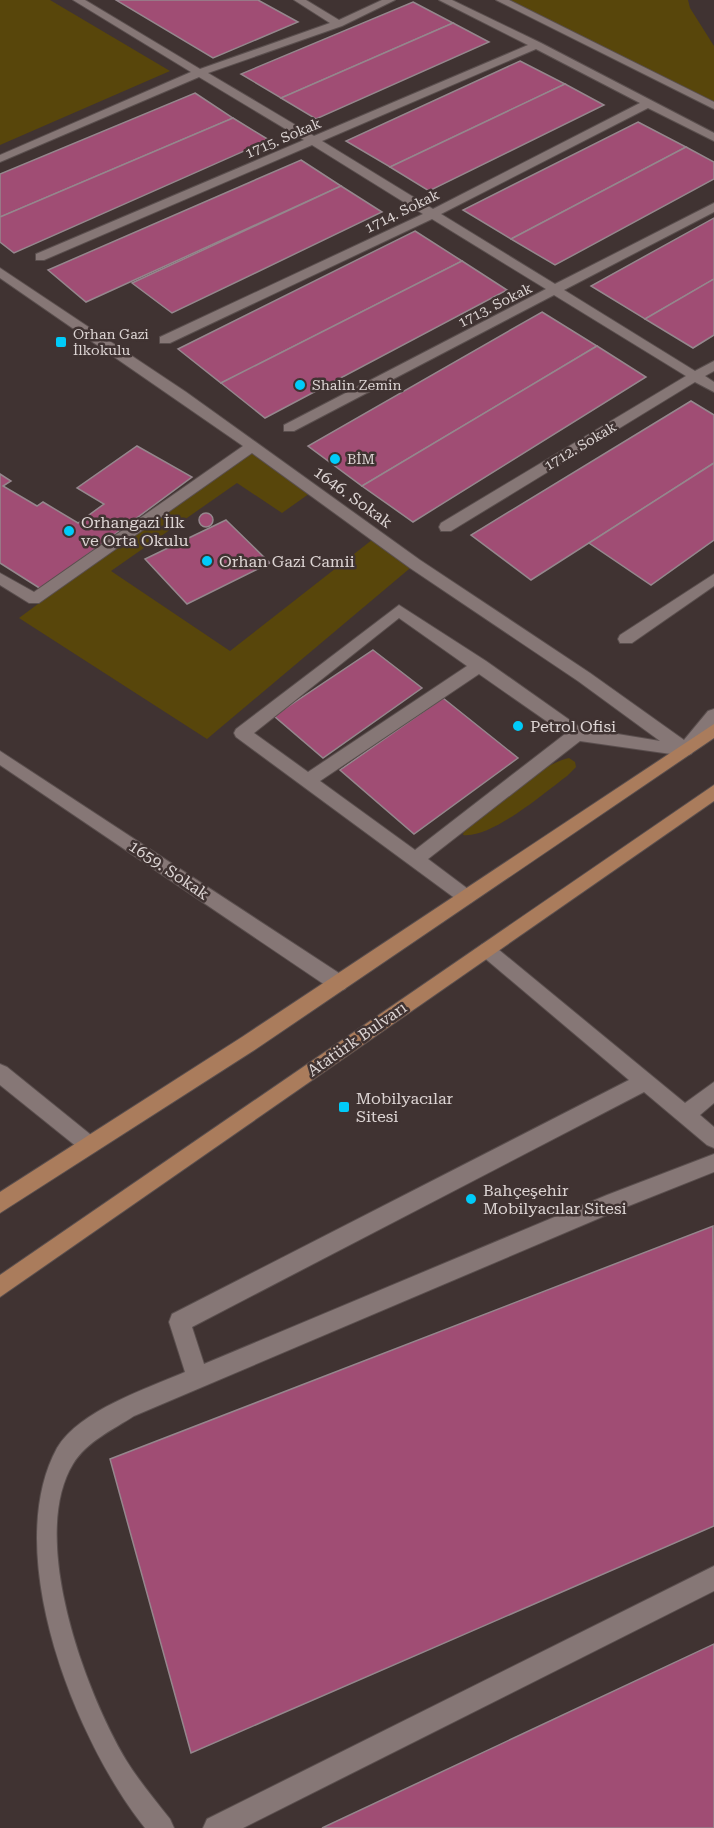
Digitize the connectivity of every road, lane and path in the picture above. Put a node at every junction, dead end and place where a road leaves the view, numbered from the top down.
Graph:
1 (78, 0) edge
2 (299, 0) edge
3 (390, 0) edge
4 (444, 0) edge
5 (501, 0) edge
6 (338, 24) junction
7 (537, 45) junction
8 (201, 72) junction
9 (649, 103) junction
10 (714, 106) edge
11 (714, 138) edge
12 (314, 141) junction
13 (0, 159) edge
14 (714, 207) edge
15 (432, 214) junction
16 (40, 257) dead end
17 (0, 272) edge
18 (556, 291) junction
19 (165, 339) dead end
20 (714, 365) edge
21 (694, 376) junction
22 (714, 388) edge
23 (289, 428) dead end
24 (251, 447) junction
25 (446, 527) dead end
26 (0, 578) edge
27 (714, 579) edge
28 (626, 639) dead end
29 (480, 665) junction
30 (714, 715) edge
31 (714, 730) edge
32 (577, 734) junction
33 (685, 750) junction
34 (0, 757) edge
35 (308, 781) junction
36 (714, 792) edge
37 (414, 860) junction
38 (466, 897) junction
39 (486, 950) junction
40 (338, 983) junction
41 (0, 1073) edge
42 (645, 1082) junction
43 (714, 1091) edge
44 (686, 1115) junction
45 (714, 1139) edge
46 (89, 1145) junction
47 (714, 1163) edge
48 (0, 1203) edge
49 (0, 1287) edge
50 (197, 1377) junction
51 (714, 1578) edge
52 (161, 1828) edge
53 (216, 1828) edge

1 - 8 street
2 - 6 street
3 - 6 street
4 - 7 street
5 - 10 street
6 - 8 street
7 - 9 street
7 - 12 street, 1715. Sokak
8 - 12 street
8 - 13 street
9 - 11 street
9 - 15 street, 1714. Sokak
12 - 15 street
12 - 16 street, 1715. Sokak
14 - 18 street, 1713. Sokak
15 - 18 street
15 - 19 street, 1714. Sokak
17 - 24 street, 1646. Sokak
18 - 21 street
18 - 23 street, 1713. Sokak
20 - 21 street, 1712. Sokak
21 - 22 street
21 - 25 street, 1712. Sokak
24 - 26 street
24 - 33 street, 1646. Sokak
27 - 28 street
29 - 32 street
29 - 35 street
29 - 35 street
30 - 33 street
31 - 33 main road
32 - 33 street
32 - 37 street
33 - 38 main road
34 - 40 street, 1659. Sokak
35 - 37 street
36 - 39 main road, Atatürk Bulvarı
37 - 38 street
38 - 40 main road
39 - 42 street
39 - 49 main road, Atatürk Bulvarı
40 - 46 main road
41 - 46 street
42 - 44 street
42 - 50 street
43 - 44 street
44 - 45 street
46 - 48 main road
47 - 50 street
50 - 52 street
51 - 53 street

